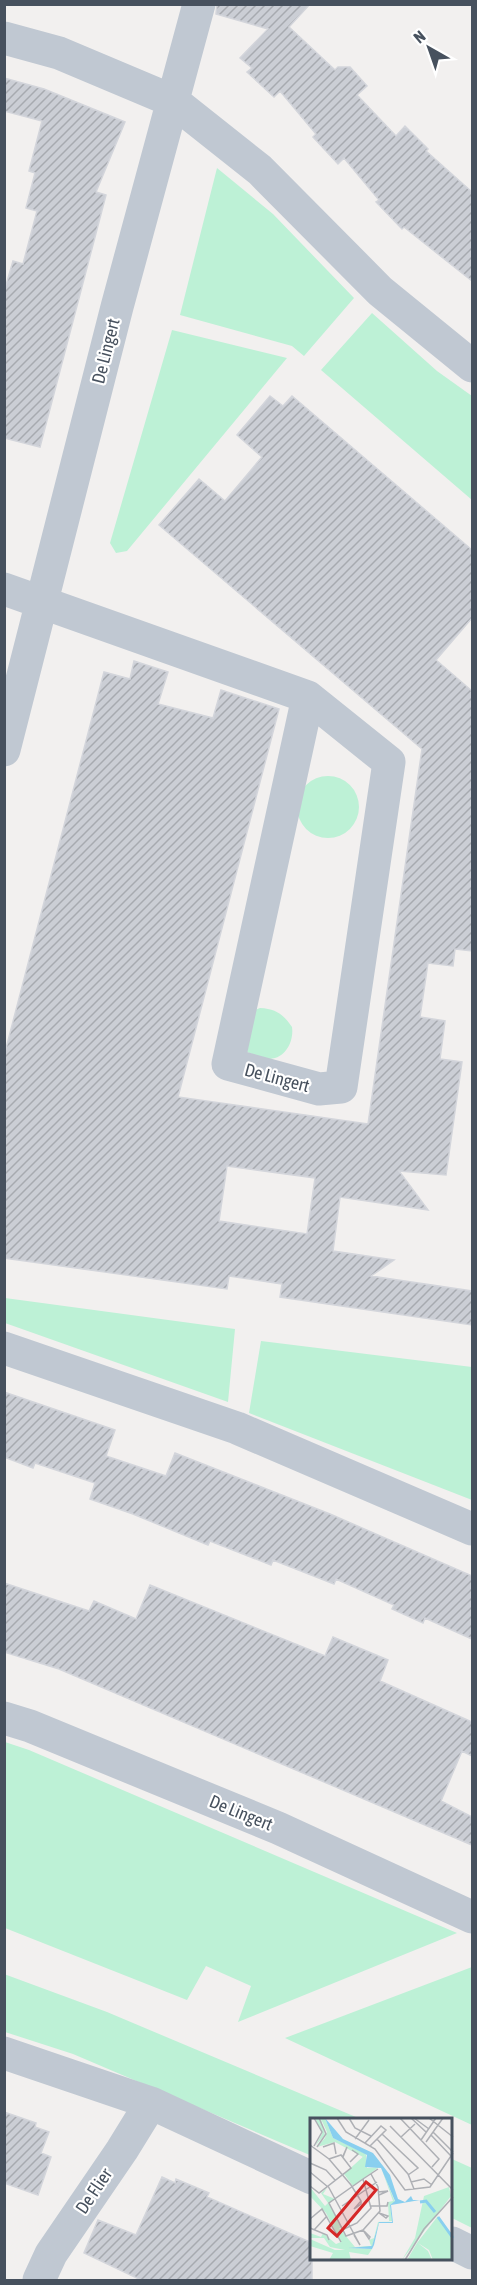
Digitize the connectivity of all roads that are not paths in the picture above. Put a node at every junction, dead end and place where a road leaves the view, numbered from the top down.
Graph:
1 (199, 4) edge
2 (4, 38) edge
3 (173, 101) junction
4 (472, 366) edge
5 (4, 589) edge
6 (43, 602) junction
7 (308, 697) junction
8 (4, 750) edge
9 (4, 1348) edge
10 (472, 1529) edge
11 (4, 1718) edge
12 (472, 1917) edge
13 (4, 2053) edge
14 (151, 2103) junction
15 (310, 2177) edge
16 (453, 2244) edge
17 (472, 2253) edge
18 (39, 2280) edge

1 - 3 street, De Lingert
2 - 3 street
3 - 4 street
3 - 6 street, De Lingert
5 - 6 street, De Lingert
6 - 7 street, De Lingert
6 - 8 street, De Lingert
7 - 7 street, De Lingert
9 - 10 street
11 - 12 street, De Lingert
13 - 14 street
14 - 15 street
14 - 18 street, De Flier
16 - 17 street

